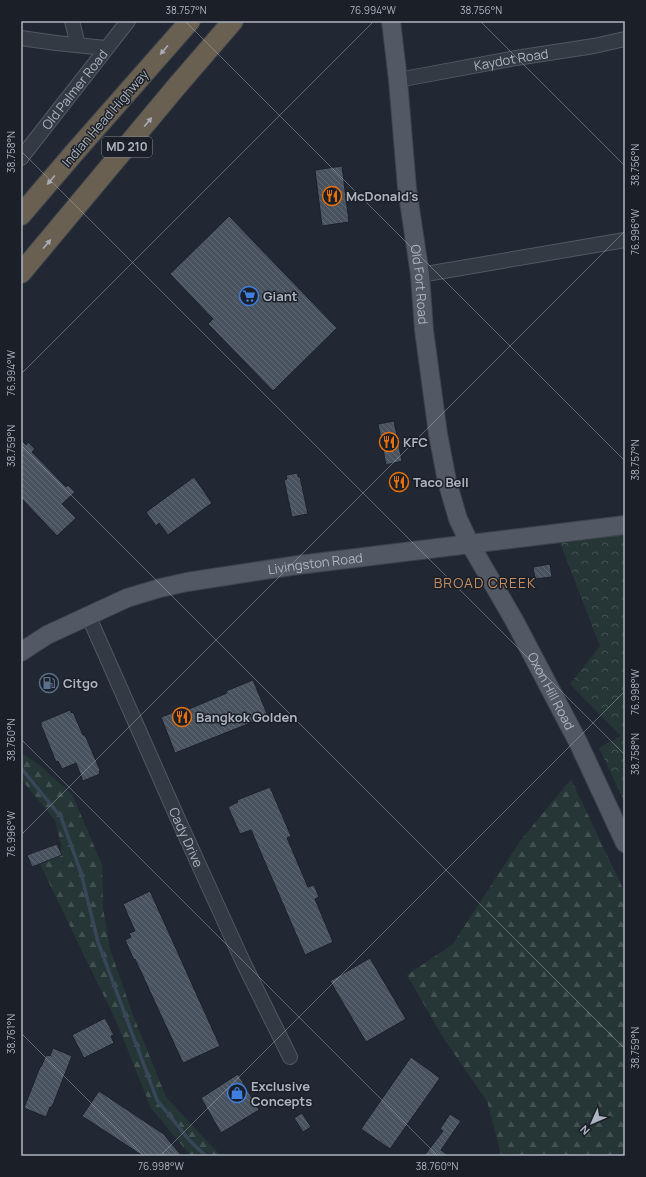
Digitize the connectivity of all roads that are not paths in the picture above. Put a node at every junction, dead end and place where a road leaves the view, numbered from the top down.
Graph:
1 (72, 21) edge
2 (128, 21) edge
3 (190, 21) edge
4 (233, 21) edge
5 (391, 21) edge
6 (21, 38) edge
7 (625, 39) edge
8 (78, 45) junction
9 (106, 48) junction
10 (398, 80) junction
11 (21, 158) edge
12 (21, 216) edge
13 (625, 240) edge
14 (21, 273) edge
15 (420, 275) junction
16 (625, 525) edge
17 (470, 544) junction
18 (88, 615) junction
19 (21, 652) edge
20 (625, 843) edge
21 (290, 1057) dead end

1 - 8 street
2 - 9 street, Old Palmer Road
3 -> 12 highway, Indian Head Highway / MD 210
14 -> 4 highway, MD 210
5 - 10 main road, Old Fort Road
6 - 8 street
7 - 10 street, Kaydot Road
8 - 9 street
9 - 11 street, Old Palmer Road
10 - 15 main road, Old Fort Road
13 - 15 street
15 - 17 main road, Old Fort Road
16 - 17 main road, Livingston Road
17 - 18 main road, Livingston Road
17 - 20 main road, Oxon Hill Road
18 - 19 main road, Livingston Road
18 - 21 street, Cady Drive

